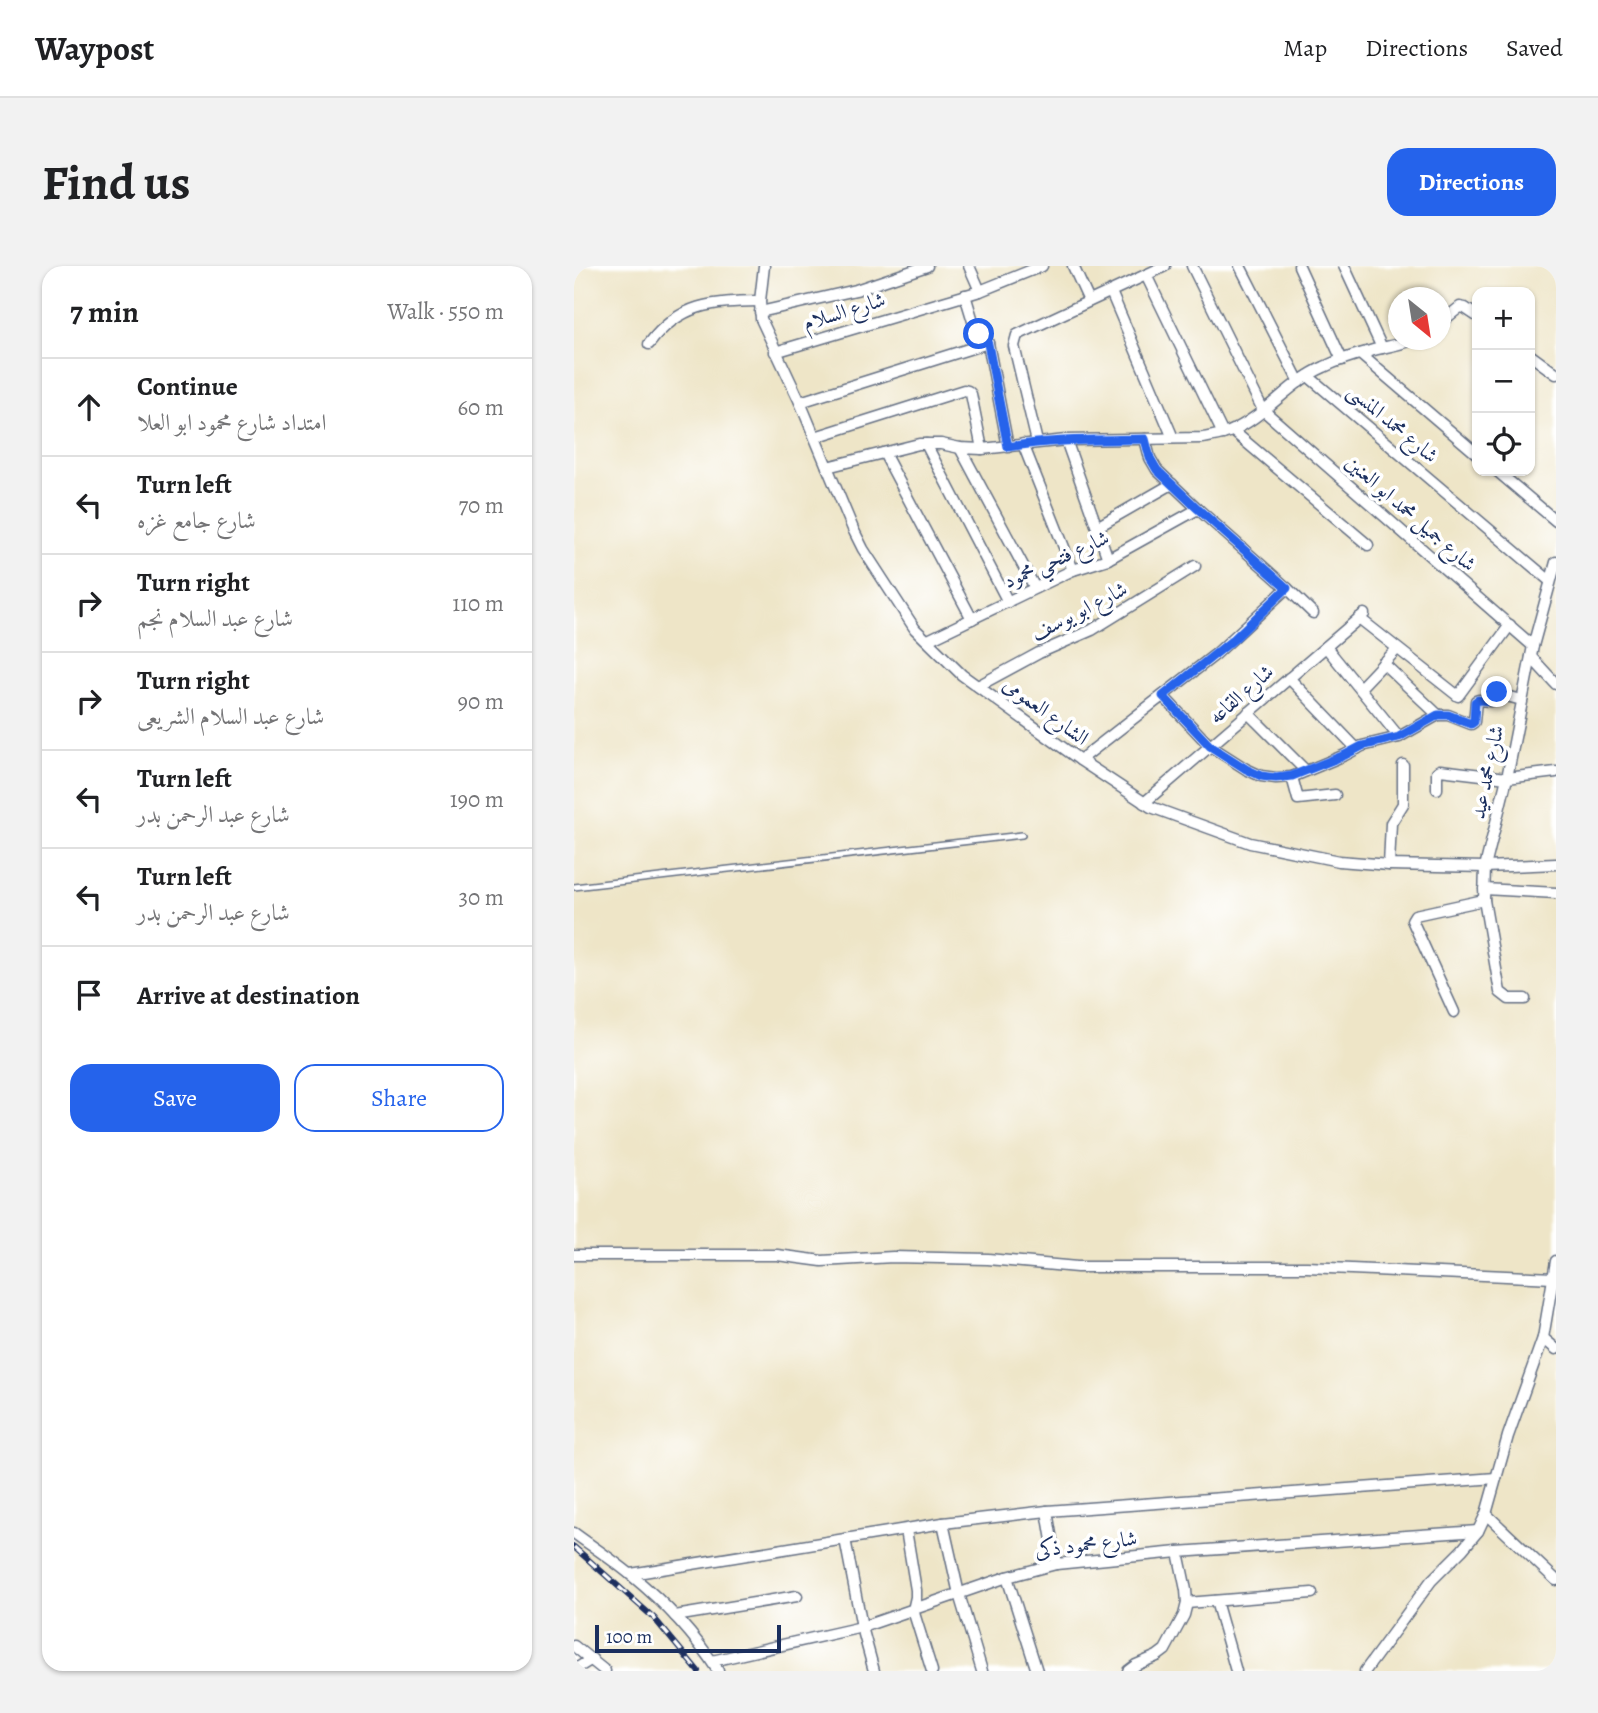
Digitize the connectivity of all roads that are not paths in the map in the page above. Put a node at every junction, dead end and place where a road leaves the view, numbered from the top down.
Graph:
1 (764, 266) edge
2 (927, 266) edge
3 (969, 266) edge
4 (1042, 266) edge
5 (1073, 266) edge
6 (1165, 266) edge
7 (1192, 266) edge
8 (1240, 266) edge
9 (1299, 266) edge
10 (1344, 266) edge
11 (1146, 275) junction
12 (979, 291) junction
13 (1111, 292) junction
14 (965, 295) junction
15 (1089, 301) junction
16 (760, 306) junction
17 (1472, 312) edge
18 (1451, 314) edge
19 (649, 344) dead end
20 (988, 344) junction
21 (1388, 346) edge
22 (1382, 348) junction
23 (775, 352) junction
24 (1360, 354) junction
25 (1535, 359) edge
26 (1342, 360) junction
27 (1556, 374) edge
28 (1304, 379) junction
29 (800, 402) junction
30 (1263, 410) junction
31 (1228, 432) junction
32 (814, 437) junction
33 (1173, 438) junction
34 (1145, 439) junction
35 (1066, 440) junction
36 (1037, 442) junction
37 (926, 444) junction
38 (1023, 444) junction
39 (1008, 447) junction
40 (960, 448) junction
41 (982, 449) junction
42 (1472, 450) edge
43 (884, 453) junction
44 (827, 467) junction
45 (1503, 476) edge
46 (1171, 484) junction
47 (1198, 509) junction
48 (1556, 521) edge
49 (1097, 527) junction
50 (1368, 545) dead end
51 (1108, 559) junction
52 (1556, 562) edge
53 (1195, 566) dead end
54 (1073, 570) junction
55 (1550, 582) junction
56 (1035, 588) junction
57 (1287, 588) junction
58 (1008, 601) junction
59 (1313, 613) dead end
60 (972, 619) junction
61 (1510, 625) junction
62 (928, 640) junction
63 (1326, 647) junction
64 (1397, 649) junction
65 (1532, 651) junction
66 (1383, 663) junction
67 (1289, 678) junction
68 (1556, 684) edge
69 (978, 686) junction
70 (1360, 688) junction
71 (1163, 696) junction
72 (1522, 700) junction
73 (1248, 713) junction
74 (1438, 715) junction
75 (1399, 737) junction
76 (1210, 746) junction
77 (1357, 749) junction
78 (1080, 760) junction
79 (1403, 765) dead end
80 (1306, 771) junction
81 (1556, 772) edge
82 (1292, 776) junction
83 (1507, 778) junction
84 (1437, 789) dead end
85 (1335, 795) dead end
86 (1144, 803) junction
87 (1022, 835) dead end
88 (1556, 864) edge
89 (1389, 865) junction
90 (1485, 867) junction
91 (574, 887) edge
92 (1556, 893) edge
93 (1484, 894) junction
94 (1525, 999) dead end
95 (1454, 1012) dead end
96 (574, 1255) edge
97 (1556, 1261) edge
98 (1553, 1278) junction
99 (1543, 1338) junction
100 (1555, 1347) edge
101 (1496, 1478) junction
102 (1047, 1511) junction
103 (1486, 1514) junction
104 (943, 1523) junction
105 (906, 1530) junction
106 (1478, 1531) junction
107 (574, 1533) edge
108 (845, 1539) junction
109 (1178, 1552) junction
110 (1056, 1564) junction
111 (631, 1574) junction
112 (1007, 1577) junction
113 (1556, 1580) edge
114 (1312, 1593) dead end
115 (959, 1594) junction
116 (797, 1596) dead end
117 (1216, 1601) junction
118 (1187, 1603) junction
119 (913, 1610) junction
120 (675, 1616) junction
121 (862, 1627) junction
122 (574, 1646) edge
123 (592, 1659) junction
124 (712, 1661) junction
125 (574, 1670) edge
126 (605, 1671) edge
127 (718, 1671) edge
128 (874, 1671) edge
129 (932, 1671) edge
130 (982, 1671) edge
131 (1037, 1671) edge
132 (1128, 1671) edge
133 (1237, 1671) edge
134 (1365, 1671) edge

1 - 16 street, الشارع العمومى
2 - 16 street
3 - 12 street
4 - 12 street, شارع السلام
5 - 15 street
6 - 11 street
7 - 30 street
8 - 28 street
9 - 26 street
10 - 22 street
11 - 13 street
11 - 31 street
12 - 14 street, شارع السلام
13 - 15 street
13 - 33 street
14 - 20 street
14 - 23 street, شارع السلام
15 - 36 street
16 - 19 street
16 - 23 street, الشارع العمومى
17 - 18 street
20 - 29 street
20 - 39 street
21 - 22 street
22 - 24 street
23 - 29 street, الشارع العمومى
24 - 26 street
24 - 42 street
25 - 27 street
26 - 28 street
28 - 30 street
28 - 55 street, شارع محمد المنسى
29 - 32 street, الشارع العمومى
30 - 31 street
30 - 61 street, شارع جميل محمد ابو العنين
31 - 33 street
31 - 50 street
32 - 41 street
32 - 44 street, الشارع العمومى
33 - 34 street
34 - 35 street
34 - 46 street
35 - 36 street
35 - 49 street
36 - 38 street
37 - 40 street
37 - 43 street
37 - 58 street
38 - 39 street
38 - 54 street
39 - 41 street
40 - 41 street
40 - 56 street
43 - 44 street
43 - 60 street
44 - 62 street, الشارع العمومى
45 - 48 street
46 - 47 street
46 - 49 street
47 - 51 street, شارع فتحي محمود
47 - 57 street
49 - 51 street
51 - 54 street, شارع فتحي محمود
52 - 55 street, شارع محمد عيد
53 - 69 street, شارع ابو يوسف
54 - 56 street, شارع فتحي محمود
55 - 65 street, شارع محمد عيد
56 - 58 street, شارع فتحي محمود
57 - 59 street
57 - 71 street
58 - 60 street, شارع فتحي محمود
60 - 62 street, شارع فتحي محمود
61 - 64 street
61 - 65 street, شارع جميل محمد ابو العنين
62 - 69 street, الشارع العمومى
63 - 64 street, شارع القاعه
63 - 67 street, شارع القاعه
63 - 70 street
64 - 66 street
65 - 68 street, شارع جميل محمد ابو العنين
65 - 72 street, شارع محمد عيد
66 - 70 street
66 - 74 street
67 - 73 street, شارع القاعه
67 - 77 street
69 - 78 street, الشارع العمومى
70 - 75 street
71 - 76 street
71 - 78 street
72 - 74 street
72 - 83 street, شارع محمد عيد
73 - 76 street, شارع القاعه
73 - 80 street
74 - 75 street
75 - 77 street
76 - 82 street
76 - 86 street, شارع القاعه
77 - 80 street
78 - 86 street, الشارع العمومى
79 - 89 street
80 - 82 street
81 - 83 street
82 - 85 street
83 - 84 street
83 - 90 street, شارع محمد عيد
86 - 89 street, الشارع العمومى
87 - 91 lane
88 - 90 street, الشارع العمومى
89 - 90 street, الشارع العمومى
90 - 93 street, شارع محمد عيد
92 - 93 street
93 - 94 street, شارع محمد عيد
93 - 95 street
96 - 98 street
97 - 98 street
98 - 99 street
99 - 100 street
99 - 101 street
101 - 102 street
101 - 103 street
102 - 104 street
102 - 110 street
103 - 106 street
103 - 113 street
104 - 105 street
104 - 115 street
105 - 108 street
105 - 119 street
106 - 109 street, شارع محمود ذكى
106 - 134 street
107 - 111 street
108 - 111 street
108 - 121 street
109 - 110 street, شارع محمود ذكى
109 - 118 street
110 - 112 street, شارع محمود ذكى
111 - 120 street
112 - 115 street, شارع محمود ذكى
112 - 131 street
114 - 117 street
115 - 119 street, شارع محمود ذكى
115 - 130 street
116 - 120 street
117 - 118 street
117 - 133 street
118 - 132 street
119 - 121 street, شارع محمود ذكى
119 - 129 street
120 - 124 street
121 - 124 street, شارع محمود ذكى
121 - 128 street
122 - 123 street
123 - 125 street
123 - 126 street
124 - 127 street

